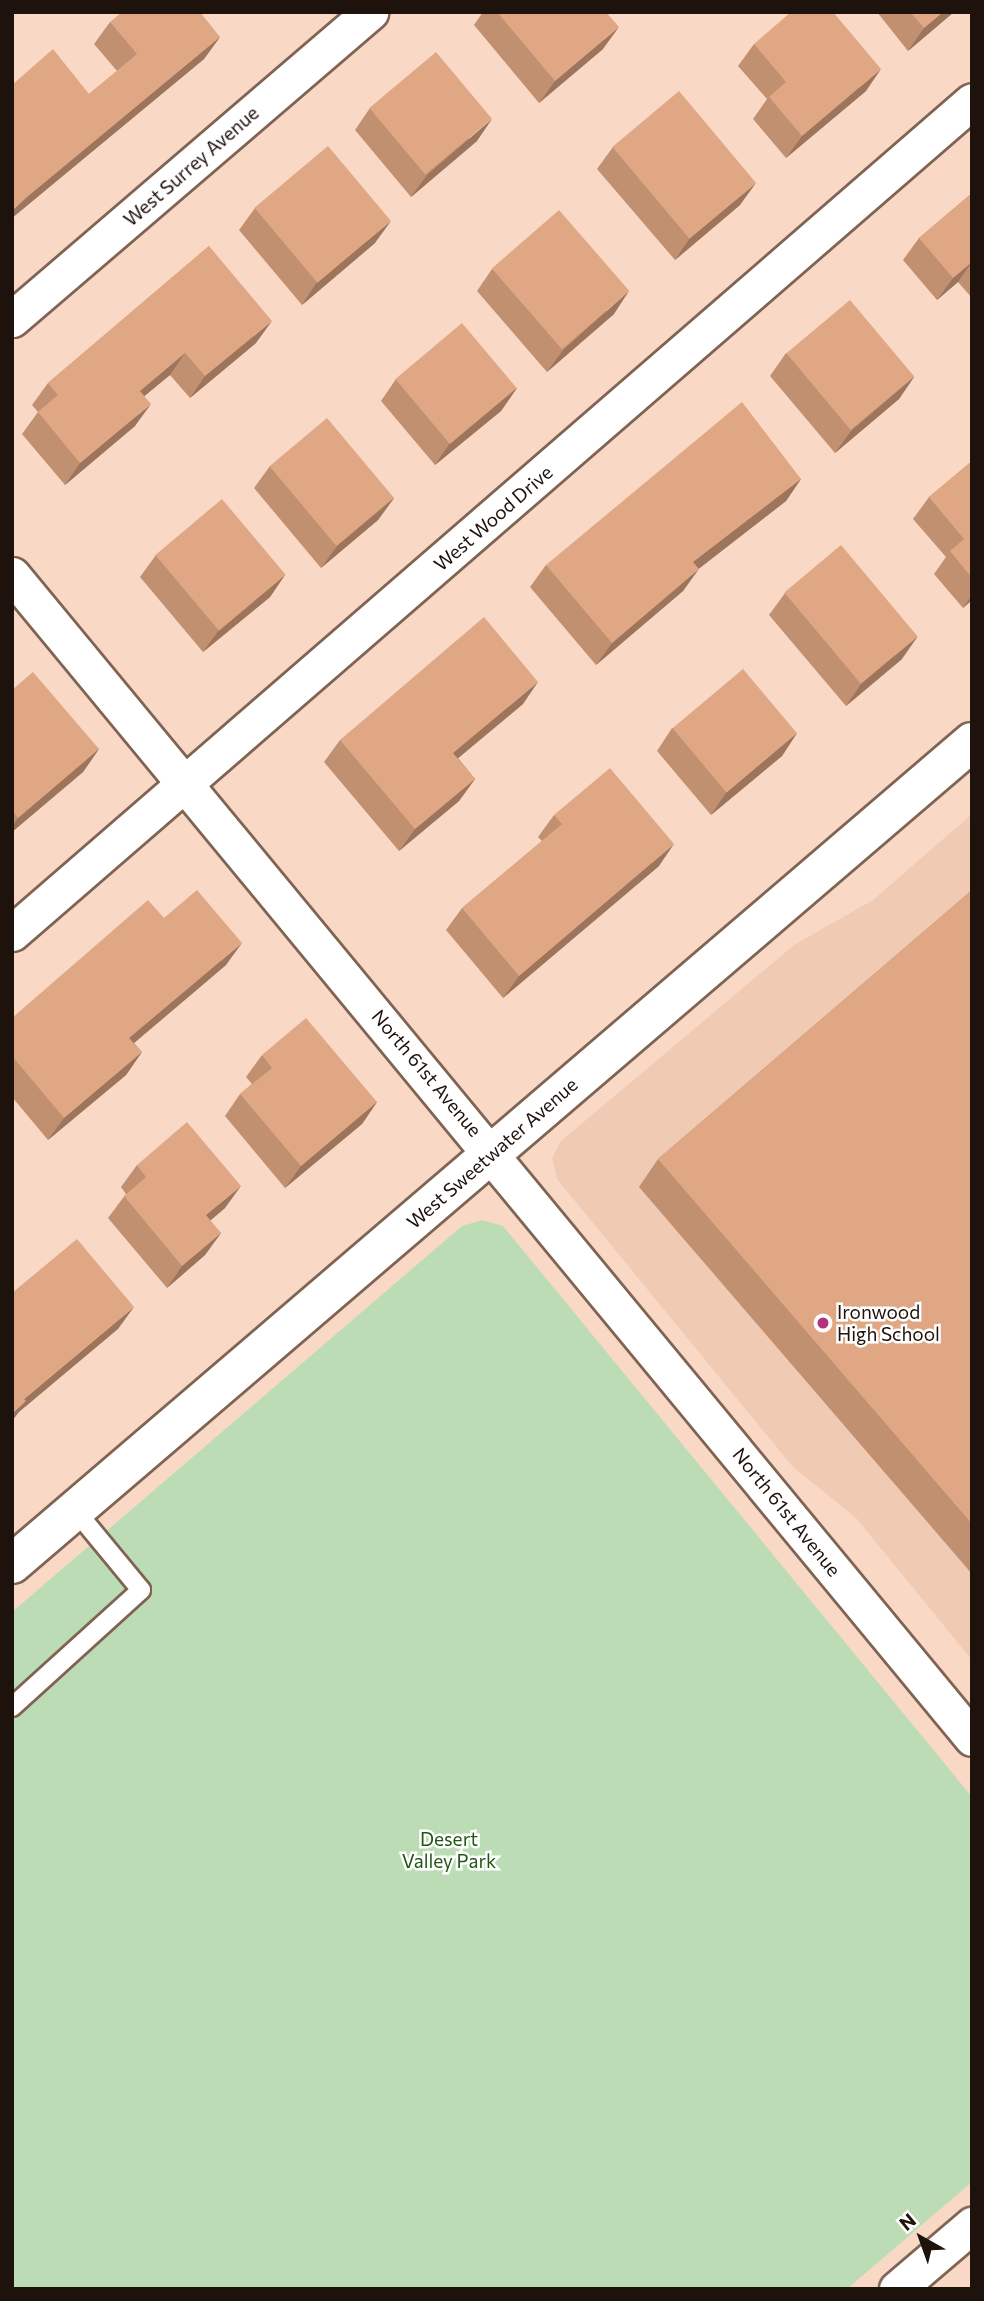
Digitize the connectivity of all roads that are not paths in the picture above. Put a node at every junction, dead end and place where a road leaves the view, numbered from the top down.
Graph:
1 (370, 12) edge
2 (972, 101) edge
3 (12, 319) edge
4 (12, 575) edge
5 (972, 742) edge
6 (187, 784) junction
7 (12, 933) edge
8 (493, 1152) junction
9 (75, 1510) junction
10 (12, 1564) edge
11 (12, 1707) edge
12 (972, 1738) edge
13 (972, 2225) edge
14 (897, 2289) edge

1 - 3 street, West Surrey Avenue
2 - 6 street, West Wood Drive
4 - 6 street, North 61st Avenue
5 - 8 street, West Sweetwater Avenue
6 - 7 street, West Wood Drive
6 - 8 street, North 61st Avenue
8 - 9 street, West Sweetwater Avenue
8 - 12 street, North 61st Avenue
9 - 10 street, West Sweetwater Avenue
9 - 11 lane
13 - 14 street

